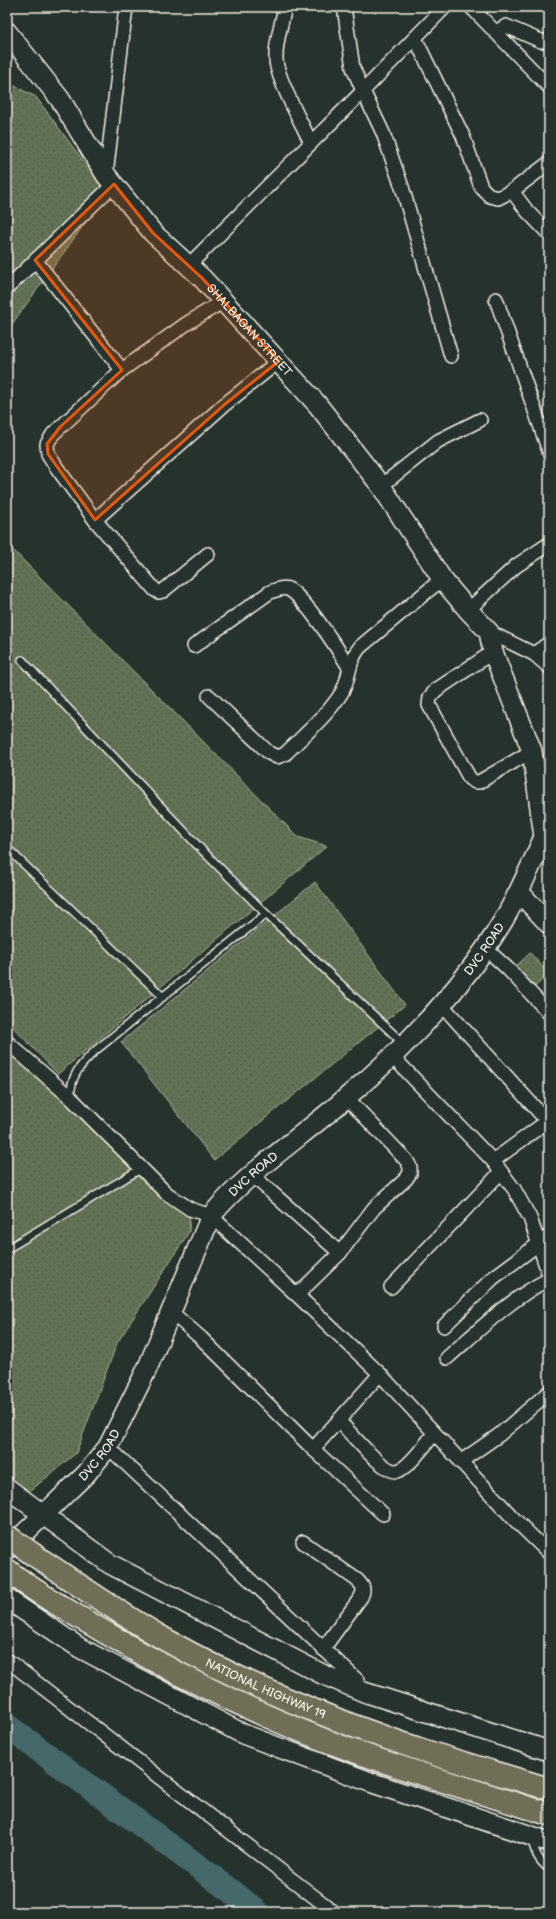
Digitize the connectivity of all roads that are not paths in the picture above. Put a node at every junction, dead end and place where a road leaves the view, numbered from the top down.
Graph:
1 (126, 7) edge
2 (283, 7) edge
3 (344, 7) edge
4 (445, 7) edge
5 (471, 7) edge
6 (7, 32) edge
7 (496, 32) junction
8 (415, 38) junction
9 (549, 40) edge
10 (549, 87) edge
11 (363, 91) junction
12 (311, 144) junction
13 (549, 163) edge
14 (110, 180) junction
15 (512, 191) junction
16 (549, 234) edge
17 (35, 260) junction
18 (188, 266) junction
19 (7, 288) edge
20 (496, 299) dead end
21 (222, 302) junction
22 (451, 356) dead end
23 (279, 361) junction
24 (122, 370) junction
25 (480, 420) dead end
26 (549, 451) edge
27 (381, 486) junction
28 (95, 520) junction
29 (549, 544) edge
30 (208, 554) dead end
31 (442, 579) junction
32 (468, 610) junction
33 (489, 632) junction
34 (549, 643) edge
35 (194, 646) dead end
36 (493, 652) junction
37 (534, 654) junction
38 (22, 660) dead end
39 (349, 667) junction
40 (549, 667) edge
41 (209, 696) dead end
42 (532, 751) junction
43 (546, 836) edge
44 (7, 848) edge
45 (519, 892) junction
46 (266, 914) junction
47 (549, 924) edge
48 (485, 948) junction
49 (163, 997) junction
50 (441, 1004) junction
51 (549, 1013) edge
52 (7, 1042) edge
53 (398, 1051) junction
54 (71, 1098) junction
55 (346, 1098) junction
56 (548, 1120) edge
57 (493, 1161) junction
58 (142, 1168) junction
59 (501, 1172) junction
60 (252, 1175) junction
61 (211, 1216) junction
62 (544, 1240) edge
63 (7, 1249) edge
64 (340, 1253) junction
65 (549, 1275) edge
66 (549, 1278) edge
67 (391, 1287) dead end
68 (297, 1295) junction
69 (171, 1312) junction
70 (444, 1326) dead end
71 (448, 1358) dead end
72 (380, 1374) junction
73 (549, 1392) edge
74 (339, 1421) junction
75 (434, 1434) junction
76 (108, 1446) junction
77 (313, 1449) junction
78 (460, 1462) junction
79 (7, 1488) edge
80 (383, 1514) dead end
81 (43, 1515) junction
82 (7, 1536) edge
83 (303, 1542) dead end
84 (7, 1550) edge
85 (549, 1553) edge
86 (8, 1571) edge
87 (7, 1599) edge
88 (324, 1649) junction
89 (7, 1660) edge
90 (356, 1680) dead end
91 (549, 1751) edge
92 (549, 1789) edge
93 (549, 1814) edge
94 (540, 1839) edge
95 (549, 1869) edge
96 (334, 1912) edge

1 - 14 street
2 - 12 street
3 - 11 street
4 - 8 street
5 - 7 street
6 - 14 main road, SHALBAGAN STREET
7 - 9 street
7 - 10 street
8 - 11 street
8 - 15 street
11 - 12 street
11 - 22 street
12 - 18 street
13 - 15 street
14 - 17 street
14 - 18 main road, SHALBAGAN STREET
15 - 16 street
17 - 19 street
17 - 24 street
18 - 21 main road, SHALBAGAN STREET
20 - 26 street
21 - 23 main road, SHALBAGAN STREET
21 - 24 street
23 - 27 main road, SHALBAGAN STREET
23 - 28 street
24 - 28 street
25 - 27 street
27 - 31 main road, SHALBAGAN STREET
28 - 30 street
29 - 32 street
31 - 32 main road, SHALBAGAN STREET
31 - 39 street
32 - 33 main road, SHALBAGAN STREET
33 - 36 main road
33 - 37 street
34 - 37 street
35 - 39 street
36 - 42 main road
36 - 42 street
37 - 40 street
38 - 46 lane
39 - 41 street
42 - 43 main road
43 - 45 main road, DVC ROAD
44 - 49 lane
45 - 47 main road
45 - 48 main road, DVC ROAD
46 - 49 lane
46 - 53 lane
48 - 50 main road, DVC ROAD
48 - 51 street
49 - 54 lane
50 - 53 main road, DVC ROAD
50 - 56 street
52 - 54 street
53 - 55 main road, DVC ROAD
53 - 57 street
54 - 58 street
55 - 60 main road, DVC ROAD
55 - 64 street
56 - 57 street
57 - 59 street
58 - 61 street
58 - 63 lane
59 - 62 street
59 - 67 street
60 - 61 main road, DVC ROAD
60 - 64 street
61 - 68 street
61 - 69 main road, DVC ROAD
62 - 65 street
62 - 70 street
64 - 68 street
66 - 71 street
68 - 72 street
69 - 76 main road, DVC ROAD
69 - 77 street
72 - 74 street
72 - 75 street
73 - 78 street
74 - 75 street
74 - 77 street
75 - 78 street
76 - 81 main road, DVC ROAD
76 - 88 street
77 - 80 street
78 - 85 street
79 - 81 main road
81 - 84 main road, DVC ROAD
81 - 91 main road
82 - 92 highway, NATIONAL HIGHWAY 19, bridge
83 - 88 street
86 - 93 highway
87 - 94 main road
88 - 90 street
89 - 96 street
94 - 95 lane

